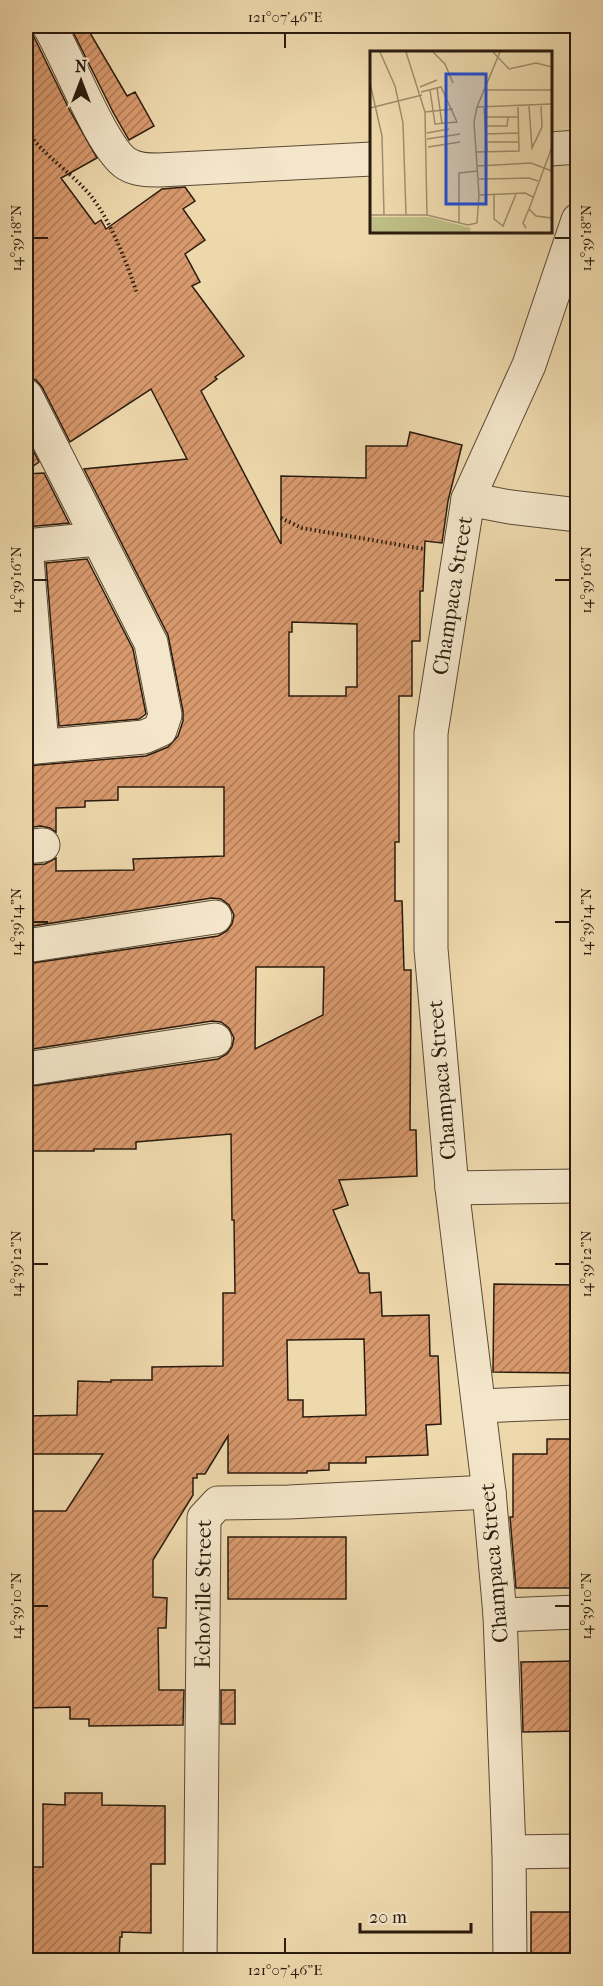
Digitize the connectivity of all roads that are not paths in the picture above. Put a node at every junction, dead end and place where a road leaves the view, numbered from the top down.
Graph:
1 (49, 26) edge
2 (578, 147) edge
3 (552, 149) edge
4 (370, 159) edge
5 (578, 220) edge
6 (572, 252) edge
7 (26, 396) edge
8 (468, 499) junction
9 (578, 514) edge
10 (97, 539) junction
11 (26, 546) edge
12 (34, 747) edge
13 (215, 917) dead end
14 (26, 946) edge
15 (215, 1040) dead end
16 (26, 1069) edge
17 (578, 1186) edge
18 (452, 1188) junction
19 (578, 1402) edge
20 (479, 1406) junction
21 (489, 1492) junction
22 (578, 1612) edge
23 (500, 1616) junction
24 (578, 1851) edge
25 (509, 1852) junction
26 (200, 1960) edge
27 (510, 1960) edge

1 - 4 street
2 - 3 street
5 - 6 street, Champaca Street
6 - 8 street, Champaca Street
7 - 10 street
8 - 9 street
8 - 18 street, Champaca Street
10 - 11 street
10 - 12 street
11 - 12 street
13 - 14 street
15 - 16 street
17 - 18 street
18 - 20 street, Champaca Street
19 - 20 street
20 - 21 street, Champaca Street
21 - 23 street, Champaca Street
21 - 26 street, Echoville Street
22 - 23 street
23 - 25 street, Champaca Street
24 - 25 street
25 - 27 street, Champaca Street

